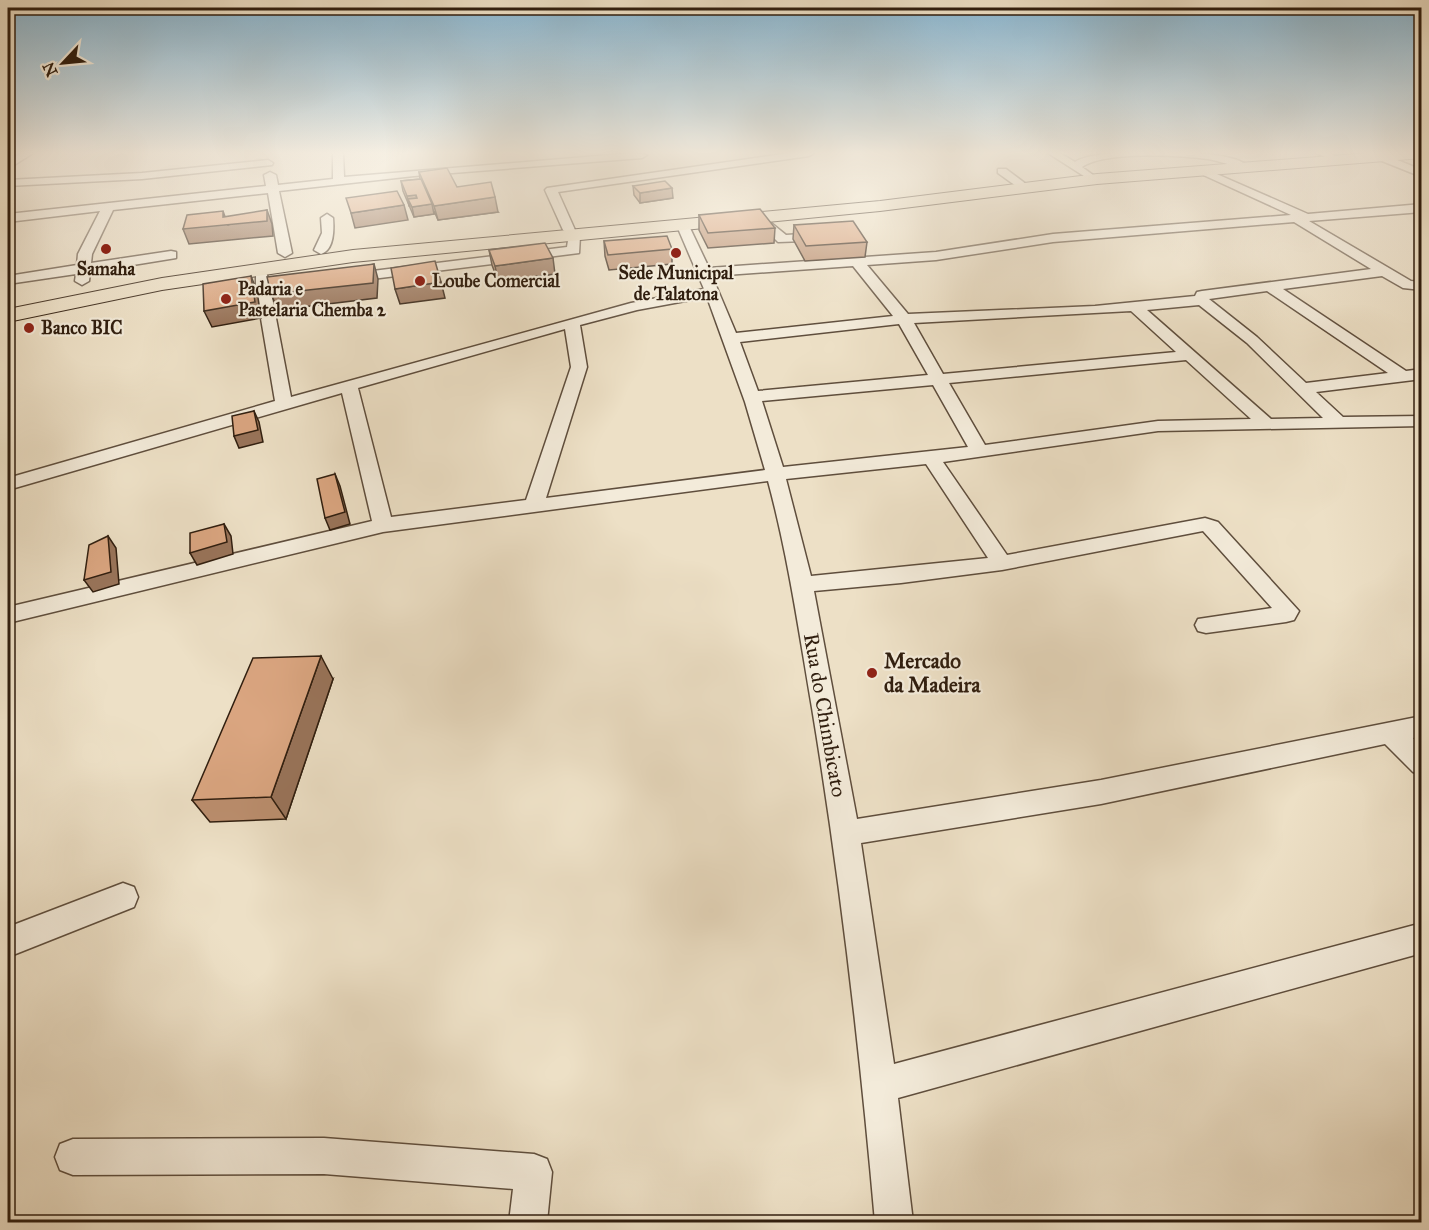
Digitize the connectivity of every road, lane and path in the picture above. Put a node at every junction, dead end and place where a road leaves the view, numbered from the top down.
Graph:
1 (77, 210) edge
2 (106, 210) edge
3 (278, 210) edge
4 (560, 210) edge
5 (786, 210) edge
6 (826, 210) edge
7 (1284, 210) edge
8 (1396, 210) edge
9 (8, 218) edge
10 (327, 218) dead end
11 (760, 218) junction
12 (1302, 219) junction
13 (683, 226) junction
14 (571, 233) junction
15 (841, 235) edge
16 (321, 250) junction
17 (285, 253) junction
18 (171, 255) dead end
19 (857, 262) junction
20 (260, 268) junction
21 (1386, 271) junction
22 (705, 272) junction
23 (83, 275) junction
24 (8, 280) edge
25 (1272, 286) junction
26 (1422, 286) edge
27 (263, 289) junction
28 (713, 292) junction
29 (8, 295) edge
30 (1202, 300) junction
31 (1135, 307) junction
32 (8, 315) edge
33 (904, 319) junction
34 (572, 323) junction
35 (731, 338) junction
36 (1191, 356) junction
37 (1422, 374) edge
38 (1403, 376) junction
39 (940, 380) junction
40 (349, 385) junction
41 (1304, 388) junction
42 (753, 397) junction
43 (284, 403) junction
44 (1422, 421) edge
45 (1265, 422) junction
46 (1339, 423) junction
47 (980, 451) junction
48 (932, 458) junction
49 (775, 474) junction
50 (8, 484) edge
51 (534, 505) junction
52 (383, 525) junction
53 (1002, 563) junction
54 (802, 584) junction
55 (8, 615) edge
56 (1206, 625) dead end
57 (1422, 726) edge
58 (1391, 733) junction
59 (1422, 764) edge
60 (846, 833) junction
61 (123, 897) dead end
62 (1422, 938) edge
63 (8, 942) edge
64 (881, 1085) junction
65 (73, 1157) dead end
66 (528, 1222) edge
67 (894, 1222) edge

1 - 9 street
2 - 23 street
3 - 17 street
4 - 14 street
5 - 14 highway
6 - 11 highway
7 - 12 street
8 - 12 street
10 - 16 street
11 - 13 highway
11 - 15 street
12 - 19 street
12 - 21 street
13 - 14 highway
13 - 22 street, Rua do Chimbicato
14 - 16 highway
14 - 20 highway
14 - 27 street
16 - 17 highway
17 - 23 highway
18 - 23 street
19 - 22 street
19 - 33 street
20 - 27 street
20 - 32 highway
21 - 25 street
21 - 26 street
22 - 28 street, Rua do Chimbicato
23 - 24 street
23 - 29 highway
25 - 30 street
25 - 38 street
27 - 43 street
28 - 34 street
28 - 35 street, Rua do Chimbicato
30 - 31 street
30 - 41 street
31 - 33 street
31 - 36 street
33 - 35 street
33 - 39 street
34 - 40 street
34 - 51 street
35 - 42 street, Rua do Chimbicato
36 - 39 street
36 - 45 street
37 - 38 street
38 - 41 street
39 - 42 street
39 - 47 street
40 - 43 street
40 - 52 street
41 - 46 street
42 - 49 street, Rua do Chimbicato
43 - 50 street
44 - 46 street
45 - 46 street
45 - 47 street
47 - 48 street
48 - 49 street
48 - 53 street
49 - 51 street
49 - 54 street, Rua do Chimbicato
51 - 52 street
52 - 55 street
53 - 54 street
53 - 56 street
54 - 60 street, Rua do Chimbicato
57 - 58 street
58 - 59 street
58 - 60 street
60 - 64 street, Rua do Chimbicato
61 - 63 street
62 - 64 street
64 - 67 street, Rua do Chimbicato
65 - 66 street

